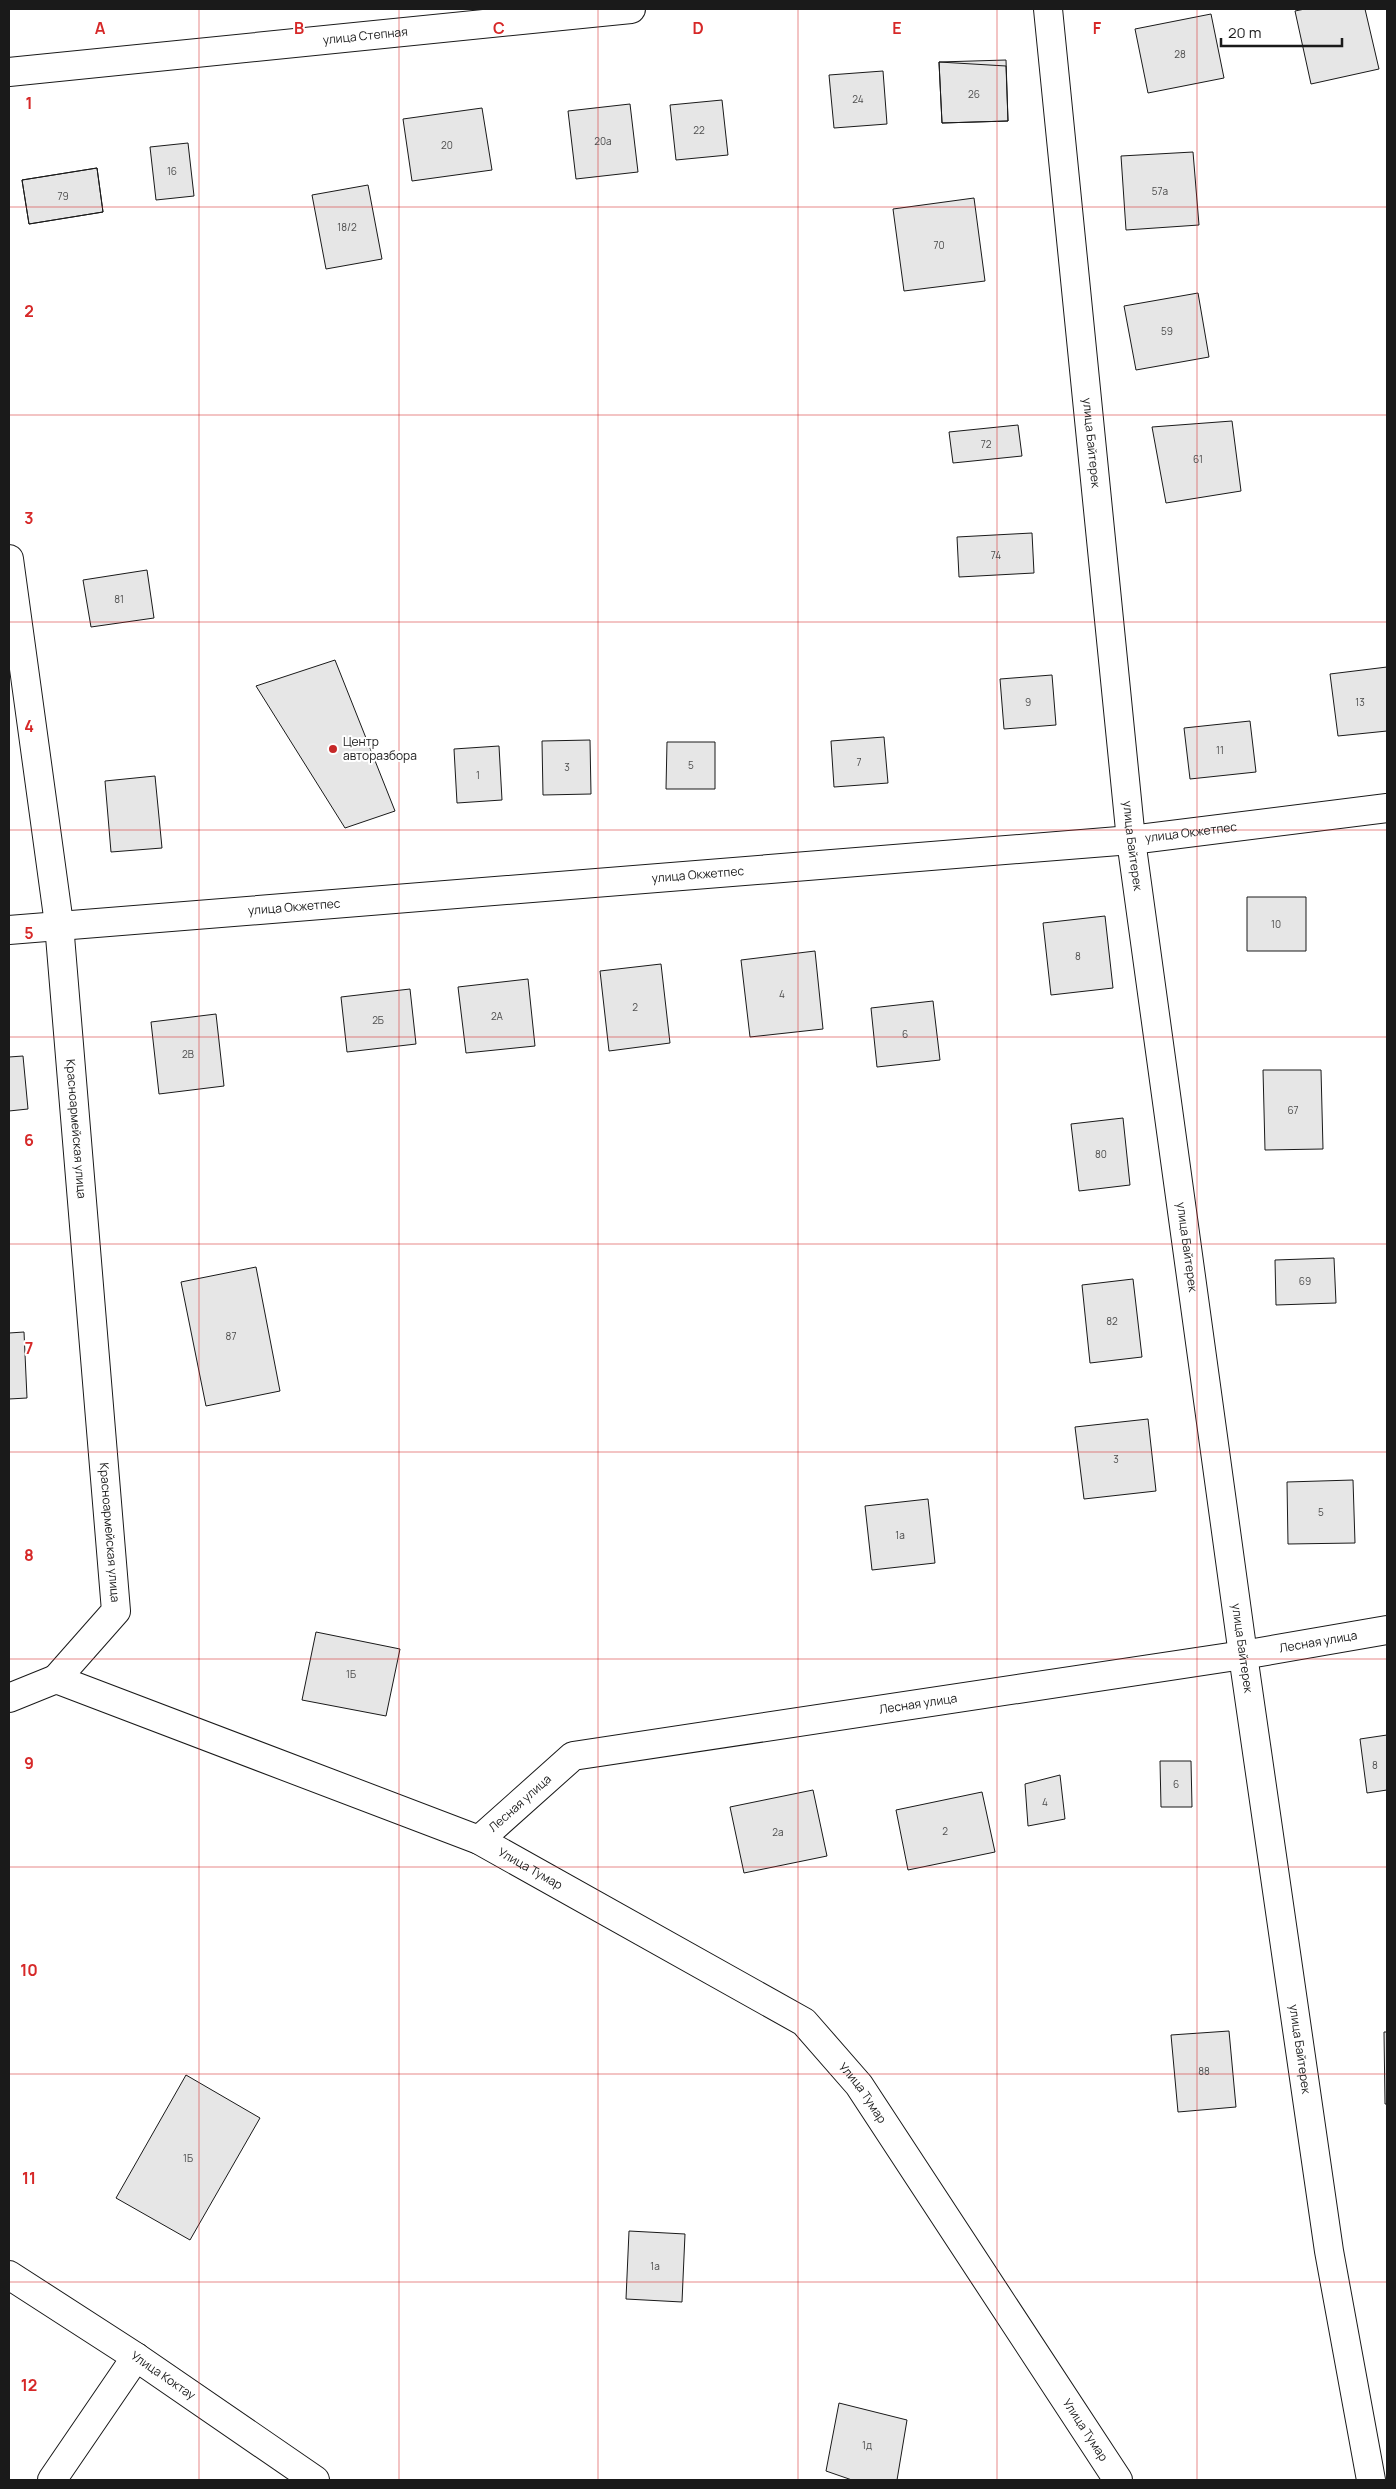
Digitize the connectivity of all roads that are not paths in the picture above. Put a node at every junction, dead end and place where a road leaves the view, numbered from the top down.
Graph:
1 (631, 9) edge
2 (1048, 9) edge
3 (9, 72) edge
4 (9, 559) edge
5 (1387, 808) edge
6 (1131, 840) junction
7 (59, 924) junction
8 (9, 930) edge
9 (1387, 1630) edge
10 (1243, 1655) junction
11 (56, 1679) junction
12 (9, 1698) edge
13 (479, 1840) junction
14 (9, 2275) edge
15 (136, 2357) junction
16 (52, 2480) edge
17 (315, 2480) edge
18 (1118, 2480) edge
19 (1370, 2480) edge

1 - 3 street, улица Степная
2 - 6 street, улица Байтерек
4 - 7 street, Красноармейская улица
5 - 6 street, улица Окжетпес
6 - 7 street, улица Окжетпес
6 - 10 street, улица Байтерек
7 - 8 street, улица Окжетпес
7 - 11 street, Красноармейская улица
9 - 10 street, Лесная улица
10 - 13 street, Лесная улица
10 - 19 street, улица Байтерек
11 - 12 street
11 - 13 street, Улица Тумар
13 - 18 street, Улица Тумар
14 - 15 street, Улица Коктау
15 - 16 street
15 - 17 street, Улица Коктау

